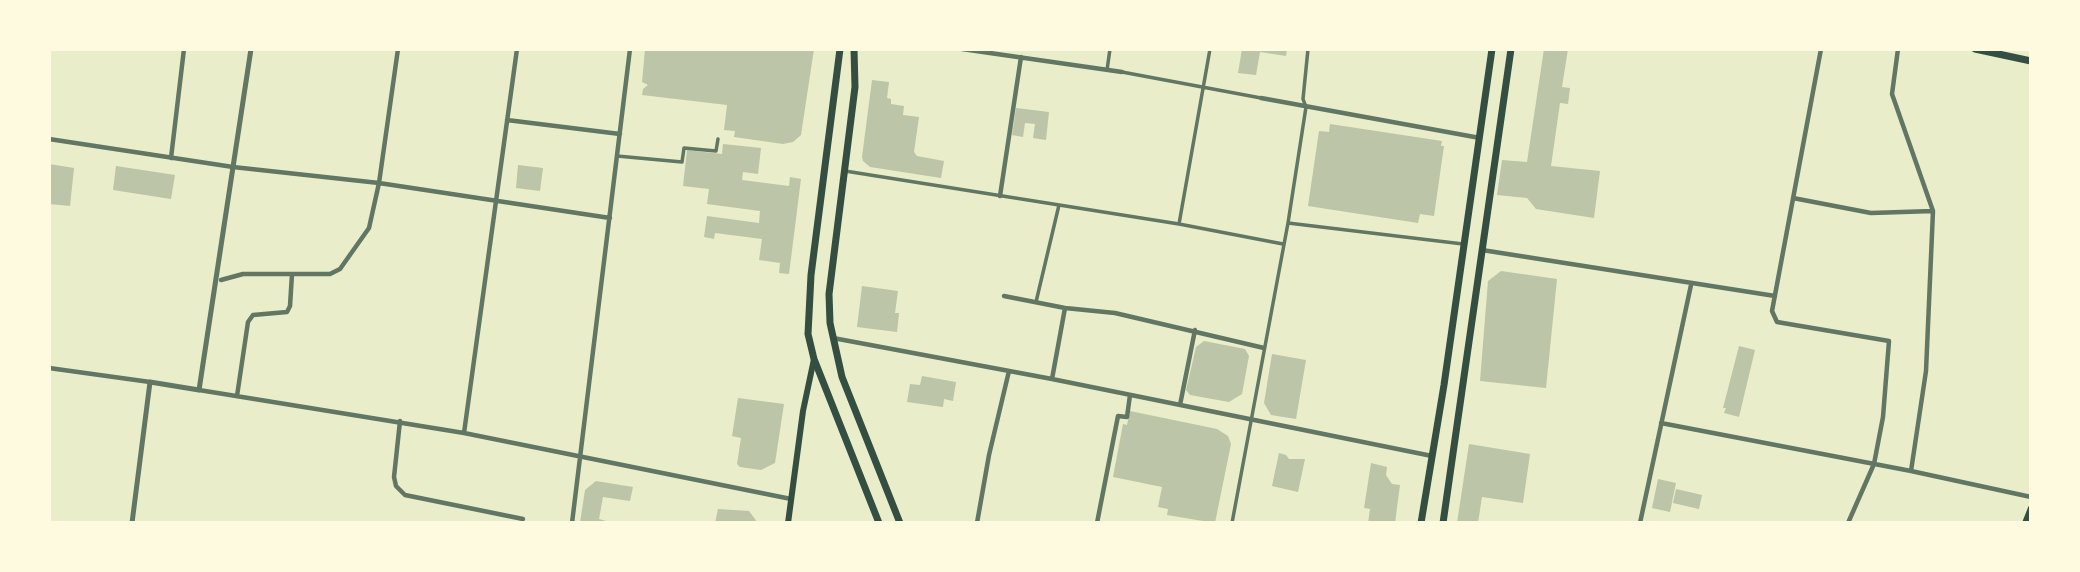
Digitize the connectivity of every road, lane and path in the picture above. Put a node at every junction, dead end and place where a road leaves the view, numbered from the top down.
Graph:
1 (184, 49) edge
2 (251, 49) edge
3 (398, 49) edge
4 (517, 49) edge
5 (630, 49) edge
6 (840, 49) edge
7 (854, 49) edge
8 (961, 49) edge
9 (1110, 49) edge
10 (1210, 49) edge
11 (1308, 49) edge
12 (1492, 49) edge
13 (1511, 49) edge
14 (1821, 49) edge
15 (1898, 49) edge
16 (1975, 49) edge
17 (1021, 57) junction
18 (2031, 61) edge
19 (1107, 69) junction
20 (1122, 72) joint
21 (1203, 88) junction
22 (1261, 98) joint
23 (1306, 107) junction
24 (507, 120) junction
25 (620, 134) junction
26 (1480, 138) junction
27 (49, 139) edge
28 (718, 139) dead end
29 (617, 156) junction
30 (171, 158) junction
31 (233, 167) junction
32 (845, 171) junction
33 (379, 183) junction
34 (1000, 196) junction
35 (1793, 198) junction
36 (496, 201) junction
37 (1059, 205) junction
38 (1933, 211) junction
39 (610, 218) junction
40 (1288, 223) junction
41 (1179, 224) junction
42 (1283, 244) junction
43 (1465, 244) junction
44 (1482, 250) junction
45 (292, 274) junction
46 (221, 280) dead end
47 (1692, 285) junction
48 (1004, 296) dead end
49 (1775, 296) junction
50 (1036, 302) junction
51 (1065, 308) junction
52 (1195, 330) junction
53 (833, 338) junction
54 (1265, 348) junction
55 (814, 359) junction
56 (49, 368) edge
57 (1009, 371) junction
58 (1052, 379) junction
59 (150, 382) junction
60 (199, 390) junction
61 (237, 396) junction
62 (1130, 396) junction
63 (1180, 405) junction
64 (1251, 420) junction
65 (400, 421) junction
66 (1661, 423) junction
67 (464, 433) junction
68 (1432, 456) junction
69 (581, 457) junction
70 (1874, 464) junction
71 (1912, 471) junction
72 (2031, 497) edge
73 (791, 499) junction
74 (2031, 508) edge
75 (523, 519) dead end
76 (132, 523) edge
77 (572, 523) edge
78 (789, 523) edge
79 (879, 523) edge
80 (900, 523) edge
81 (977, 523) edge
82 (1097, 523) edge
83 (1232, 523) edge
84 (1421, 523) edge
85 (1443, 523) edge
86 (1640, 523) edge
87 (1849, 523) edge
88 (2025, 523) edge

1 - 30 street
2 - 31 street
3 - 33 street
4 - 24 street
5 - 25 street
6 - 55 main road
7 - 32 main road
8 - 17 street
9 - 19 street
10 - 21 street
11 - 23 street
12 - 26 main road
13 - 44 main road
14 - 35 street
15 - 38 street
16 - 18 main road
17 - 19 street
17 - 34 street
19 - 20 street
20 - 21 street
21 - 22 street
21 - 41 street
22 - 23 street
23 - 26 street
23 - 40 street
24 - 25 street
24 - 36 street
25 - 29 street
26 - 43 main road
27 - 30 street
28 - 29 street
29 - 39 street
30 - 31 street
31 - 33 street
31 - 60 street
32 - 34 street
32 - 53 main road
33 - 36 street
33 - 45 street
34 - 37 street
35 - 38 street
35 - 49 street
36 - 39 street
36 - 67 street
37 - 41 street
37 - 50 street
38 - 71 street
39 - 69 street
40 - 42 street
40 - 43 street
41 - 42 street
42 - 54 street
43 - 68 main road
44 - 47 street
44 - 85 main road
45 - 46 street
45 - 61 street
47 - 49 street
47 - 66 street
48 - 50 street
49 - 70 street
50 - 51 street
51 - 52 street
51 - 58 street
52 - 54 street
52 - 63 street
53 - 57 street
53 - 80 main road
54 - 64 street
55 - 73 main road
55 - 79 main road
56 - 59 street
57 - 58 street
57 - 81 street
58 - 62 street
59 - 60 street
59 - 76 street
60 - 61 street
61 - 65 street
62 - 63 street
62 - 82 street
63 - 64 street
64 - 68 street
64 - 83 street
65 - 67 street
65 - 75 street
66 - 70 street
66 - 86 street
67 - 69 street
68 - 84 main road
69 - 73 street
69 - 77 street
70 - 71 street
70 - 87 street
71 - 72 street
73 - 78 main road
74 - 88 main road

